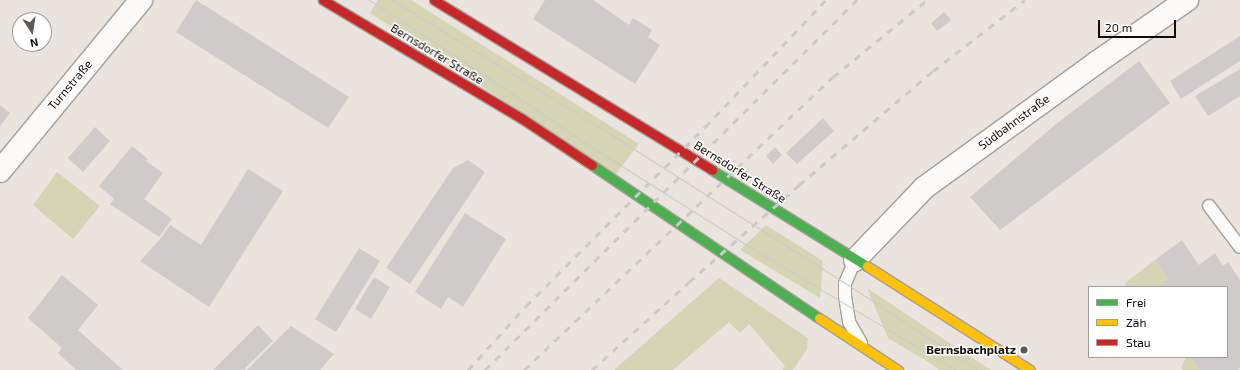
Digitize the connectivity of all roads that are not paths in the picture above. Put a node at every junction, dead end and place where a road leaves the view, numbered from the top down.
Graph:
1 (141, 0) edge
2 (323, 0) edge
3 (434, 0) edge
4 (1187, 0) edge
5 (0, 171) edge
6 (1209, 206) dead end
7 (1240, 247) edge
8 (855, 260) junction
9 (865, 350) junction
10 (898, 370) edge
11 (1030, 370) edge

1 - 5 street, Turnstraße
2 - 9 street, Bernsdorfer Straße
3 - 8 street, Bernsdorfer Straße
4 - 8 street, Südbahnstraße
6 - 7 lane
8 - 9 lane
8 - 11 street, Bernsdorfer Straße
9 - 10 street, Bernsdorfer Straße

